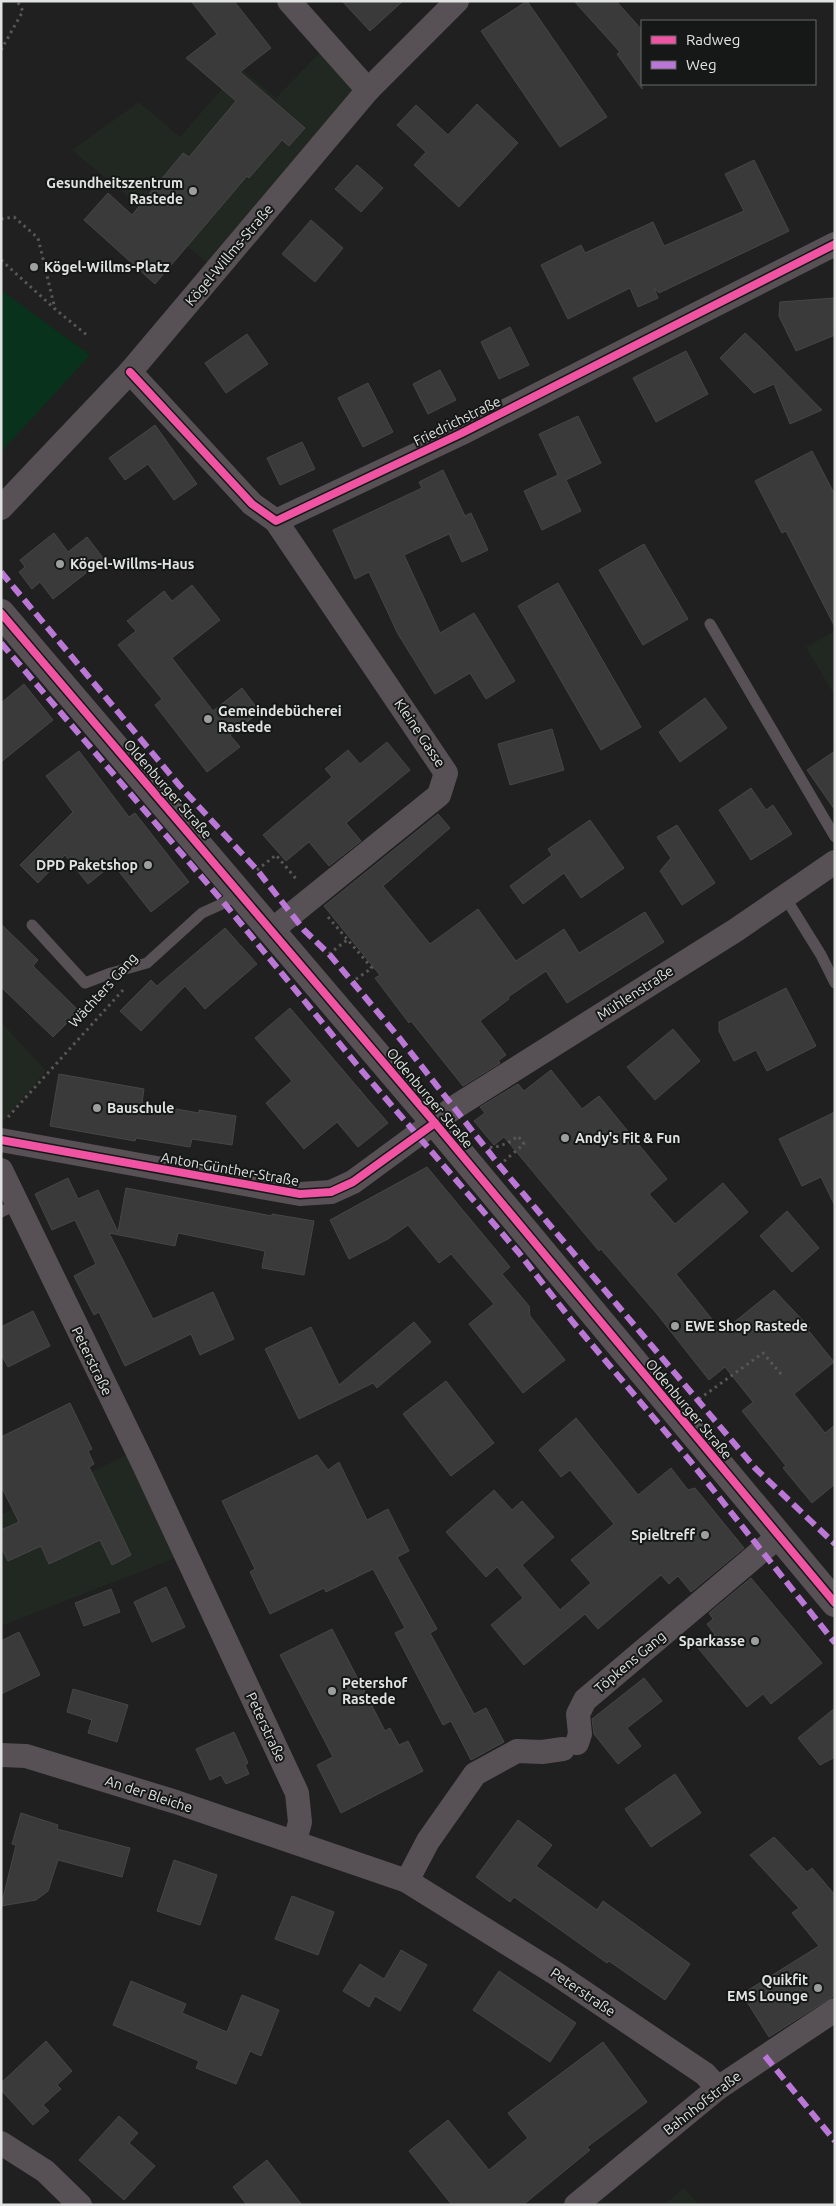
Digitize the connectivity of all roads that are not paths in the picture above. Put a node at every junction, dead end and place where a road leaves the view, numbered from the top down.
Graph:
1 (288, 1) edge
2 (457, 1) edge
3 (368, 90) junction
4 (835, 244) edge
5 (130, 372) junction
6 (1, 508) edge
7 (276, 521) junction
8 (1, 613) edge
9 (710, 624) dead end
10 (835, 837) edge
11 (835, 862) edge
12 (239, 890) junction
13 (785, 896) junction
14 (32, 925) dead end
15 (272, 930) junction
16 (835, 983) edge
17 (435, 1123) junction
18 (1, 1140) edge
19 (1, 1170) edge
20 (9, 1208) edge
21 (780, 1536) junction
22 (835, 1603) edge
23 (1, 1755) edge
24 (295, 1841) junction
25 (407, 1881) junction
26 (835, 2010) edge
27 (718, 2088) junction
28 (1, 2143) edge
29 (80, 2205) edge
30 (576, 2205) edge

1 - 3 street
2 - 3 street, Kögel-Willms-Straße
3 - 5 street, Kögel-Willms-Straße
4 - 7 street, Friedrichstraße
5 - 6 street, Kögel-Willms-Straße
5 - 7 street
7 - 15 street, Kleine Gasse
8 - 12 street, Oldenburger Straße
9 - 10 lane
11 - 13 street, Mühlenstraße
12 - 14 lane, Wächters Gang
12 - 15 street, Oldenburger Straße
13 - 16 lane
13 - 17 street, Mühlenstraße
15 - 17 street, Oldenburger Straße
17 - 18 street, Anton-Günther-Straße
17 - 21 street, Oldenburger Straße
19 - 20 street, Peterstraße
20 - 24 street, Peterstraße
21 - 22 street, Oldenburger Straße
21 - 25 street, Töpkens Gang
23 - 24 street, An der Bleiche
24 - 25 street, Peterstraße
25 - 27 street, Peterstraße
26 - 27 street, Bahnhofstraße
27 - 30 street, Bahnhofstraße
28 - 29 street

